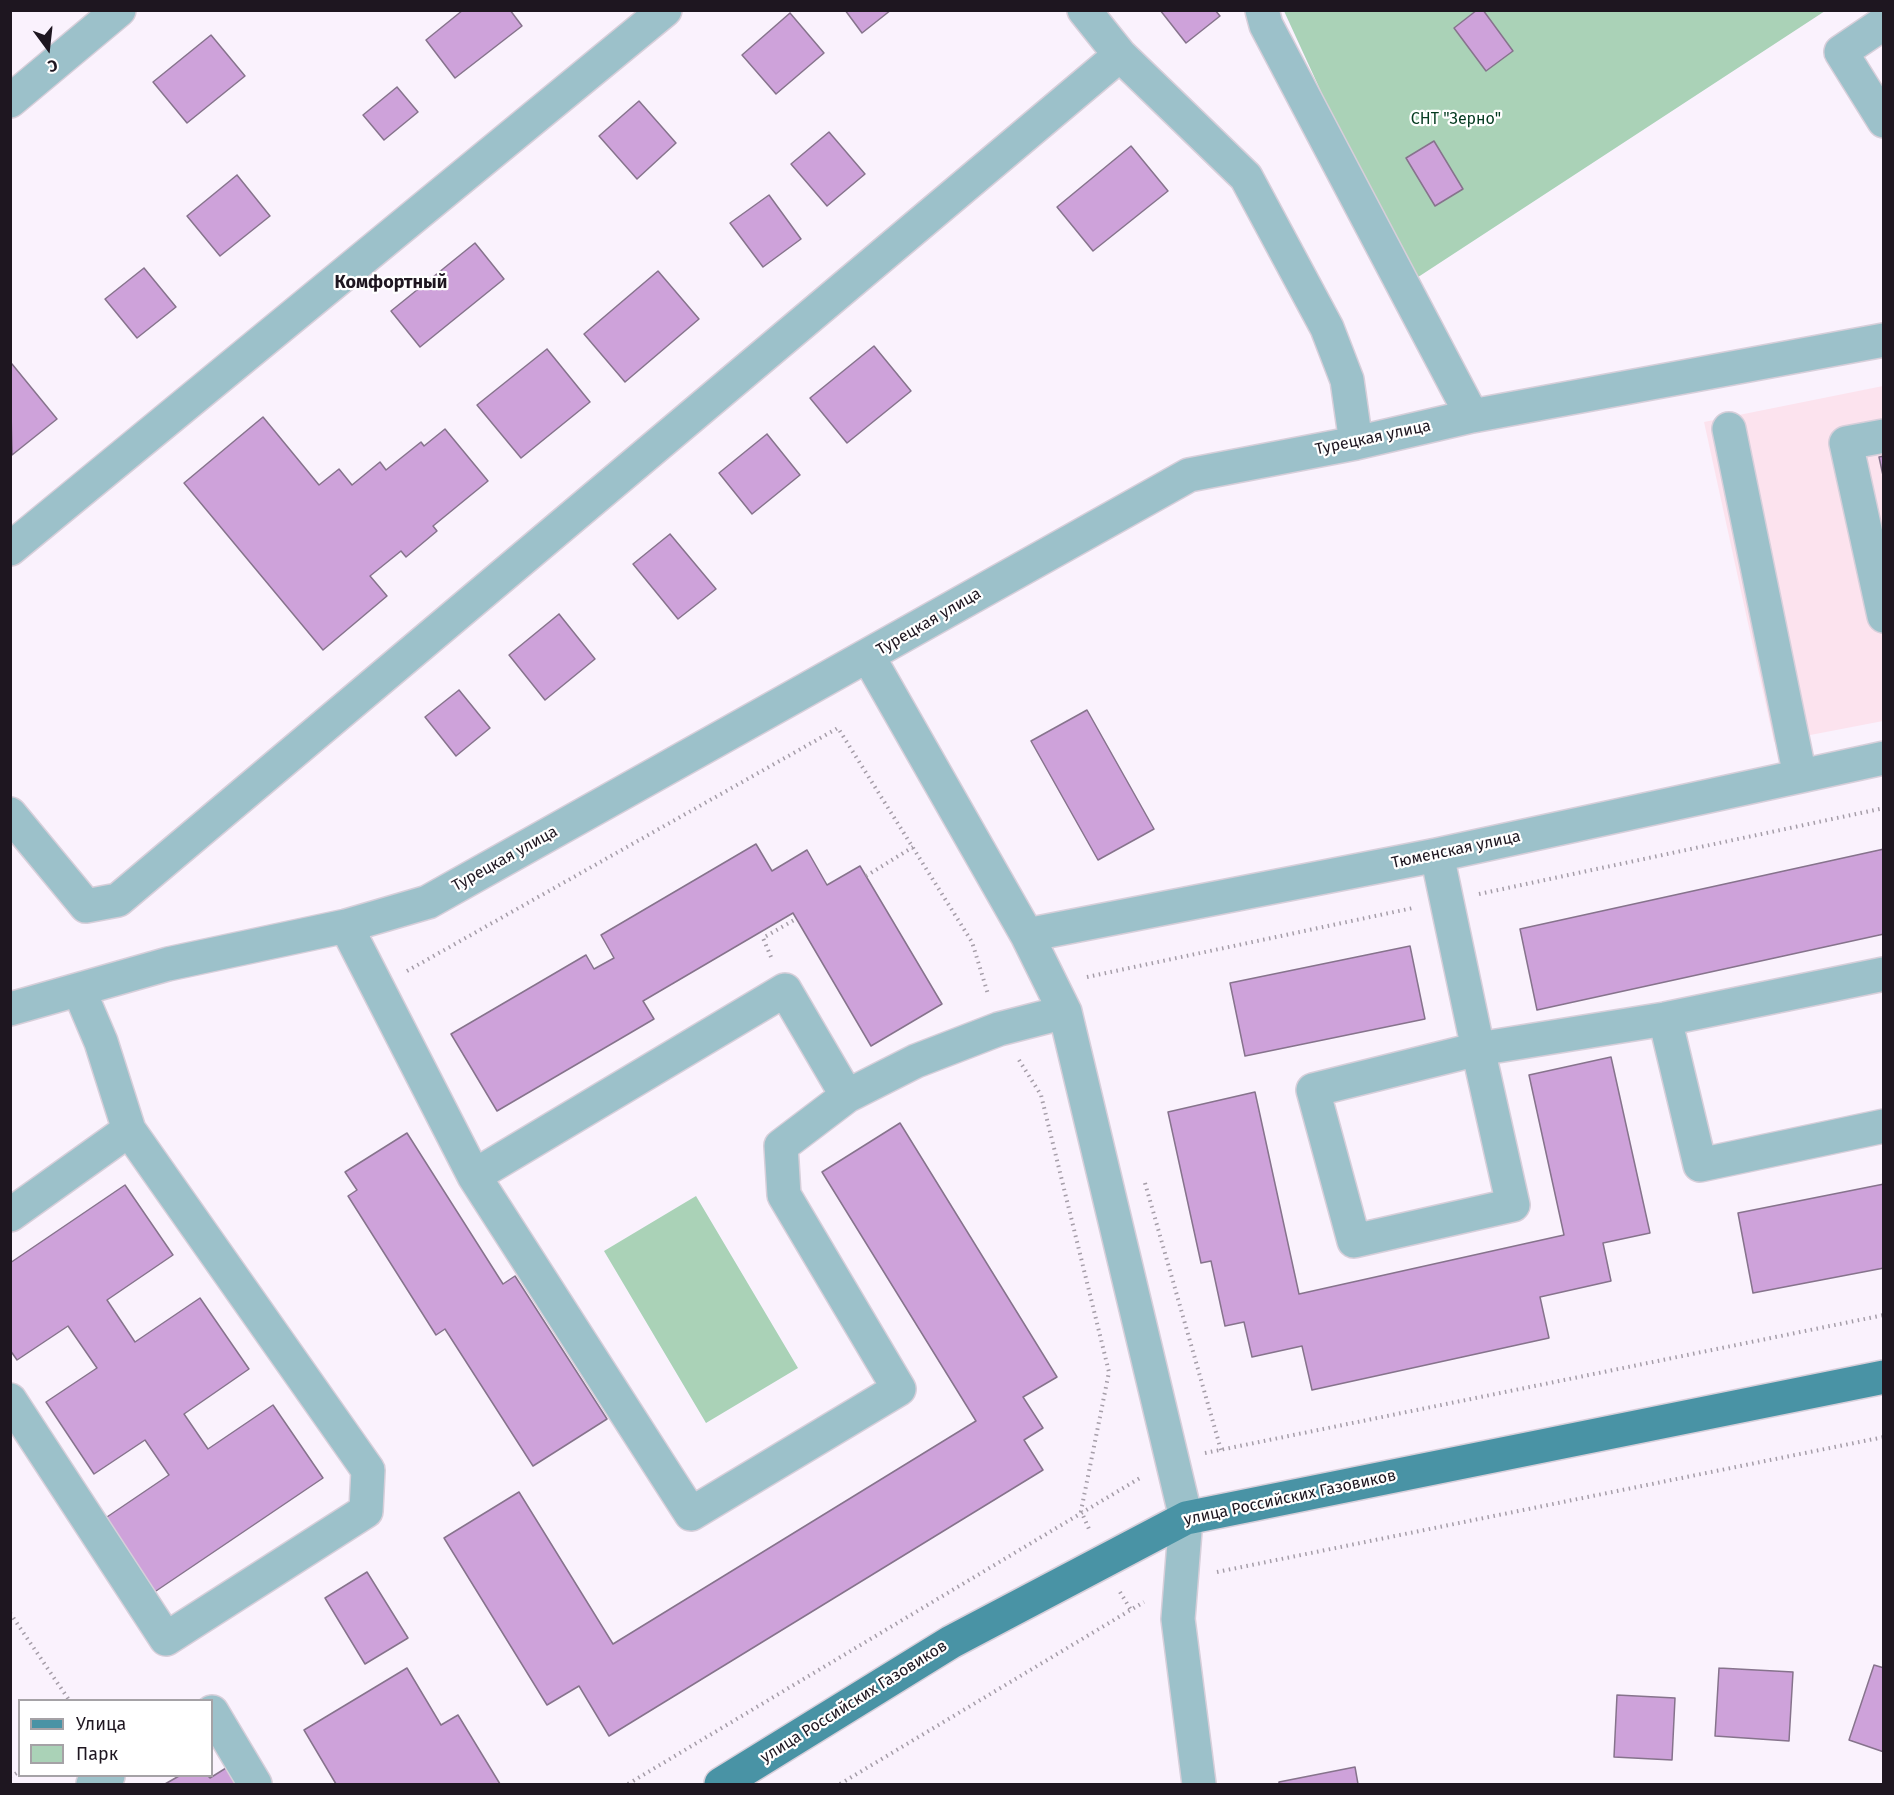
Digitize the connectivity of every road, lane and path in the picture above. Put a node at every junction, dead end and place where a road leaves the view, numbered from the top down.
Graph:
1 (119, 10) edge
2 (665, 10) edge
3 (1084, 10) edge
4 (1262, 10) edge
5 (1884, 23) edge
6 (1120, 56) junction
7 (10, 101) edge
8 (1884, 121) edge
9 (1884, 340) edge
10 (1472, 417) junction
11 (1729, 429) dead end
12 (1884, 436) edge
13 (1356, 442) junction
14 (10, 549) edge
15 (1884, 616) edge
16 (868, 656) junction
17 (1884, 758) edge
18 (1800, 776) junction
19 (1884, 808) edge
20 (10, 814) edge
21 (913, 847) dead end
22 (1437, 855) junction
23 (866, 876) dead end
24 (1447, 902) junction
25 (796, 919) dead end
26 (346, 926) junction
27 (1027, 934) junction
28 (1884, 974) edge
29 (1090, 987) dead end
30 (79, 990) junction
31 (785, 990) junction
32 (10, 1009) edge
33 (1065, 1012) junction
34 (1665, 1019) junction
35 (1478, 1049) junction
36 (847, 1096) junction
37 (1884, 1126) edge
38 (129, 1130) junction
39 (474, 1176) junction
40 (1144, 1179) dead end
41 (10, 1215) edge
42 (1884, 1377) edge
43 (10, 1400) edge
44 (1884, 1437) edge
45 (1221, 1450) dead end
46 (1186, 1518) junction
47 (1181, 1580) junction
48 (10, 1612) edge
49 (68, 1699) edge
50 (213, 1714) edge
51 (106, 1777) edge
52 (93, 1785) edge
53 (255, 1785) edge
54 (721, 1785) edge
55 (840, 1785) edge
56 (1198, 1785) edge

1 - 7 street
2 - 14 street
3 - 6 street
4 - 10 street
5 - 8 street
6 - 13 street
6 - 20 street
9 - 10 street, Турецкая улица
10 - 13 street, Турецкая улица
11 - 18 street
12 - 15 street
13 - 16 street, Турецкая улица
16 - 26 street, Турецкая улица
16 - 27 street
17 - 18 street, Тюменская улица
18 - 22 street, Тюменская улица
19 - 24 path
21 - 23 path
22 - 24 street
22 - 27 street, Тюменская улица
24 - 29 path
24 - 35 street
25 - 31 path
26 - 30 street, Турецкая улица
26 - 39 street
27 - 33 street
28 - 34 street
30 - 32 street, Турецкая улица
30 - 38 street
31 - 36 street
31 - 39 street
33 - 36 street
33 - 46 street
34 - 35 street
34 - 37 street
35 - 35 street
36 - 39 street
38 - 41 street
38 - 43 street
40 - 45 path
42 - 46 main road, улица Российских Газовиков
44 - 47 path
46 - 47 street
46 - 54 main road, улица Российских Газовиков
47 - 55 path
47 - 56 street
48 - 49 path
50 - 53 street
51 - 52 street

